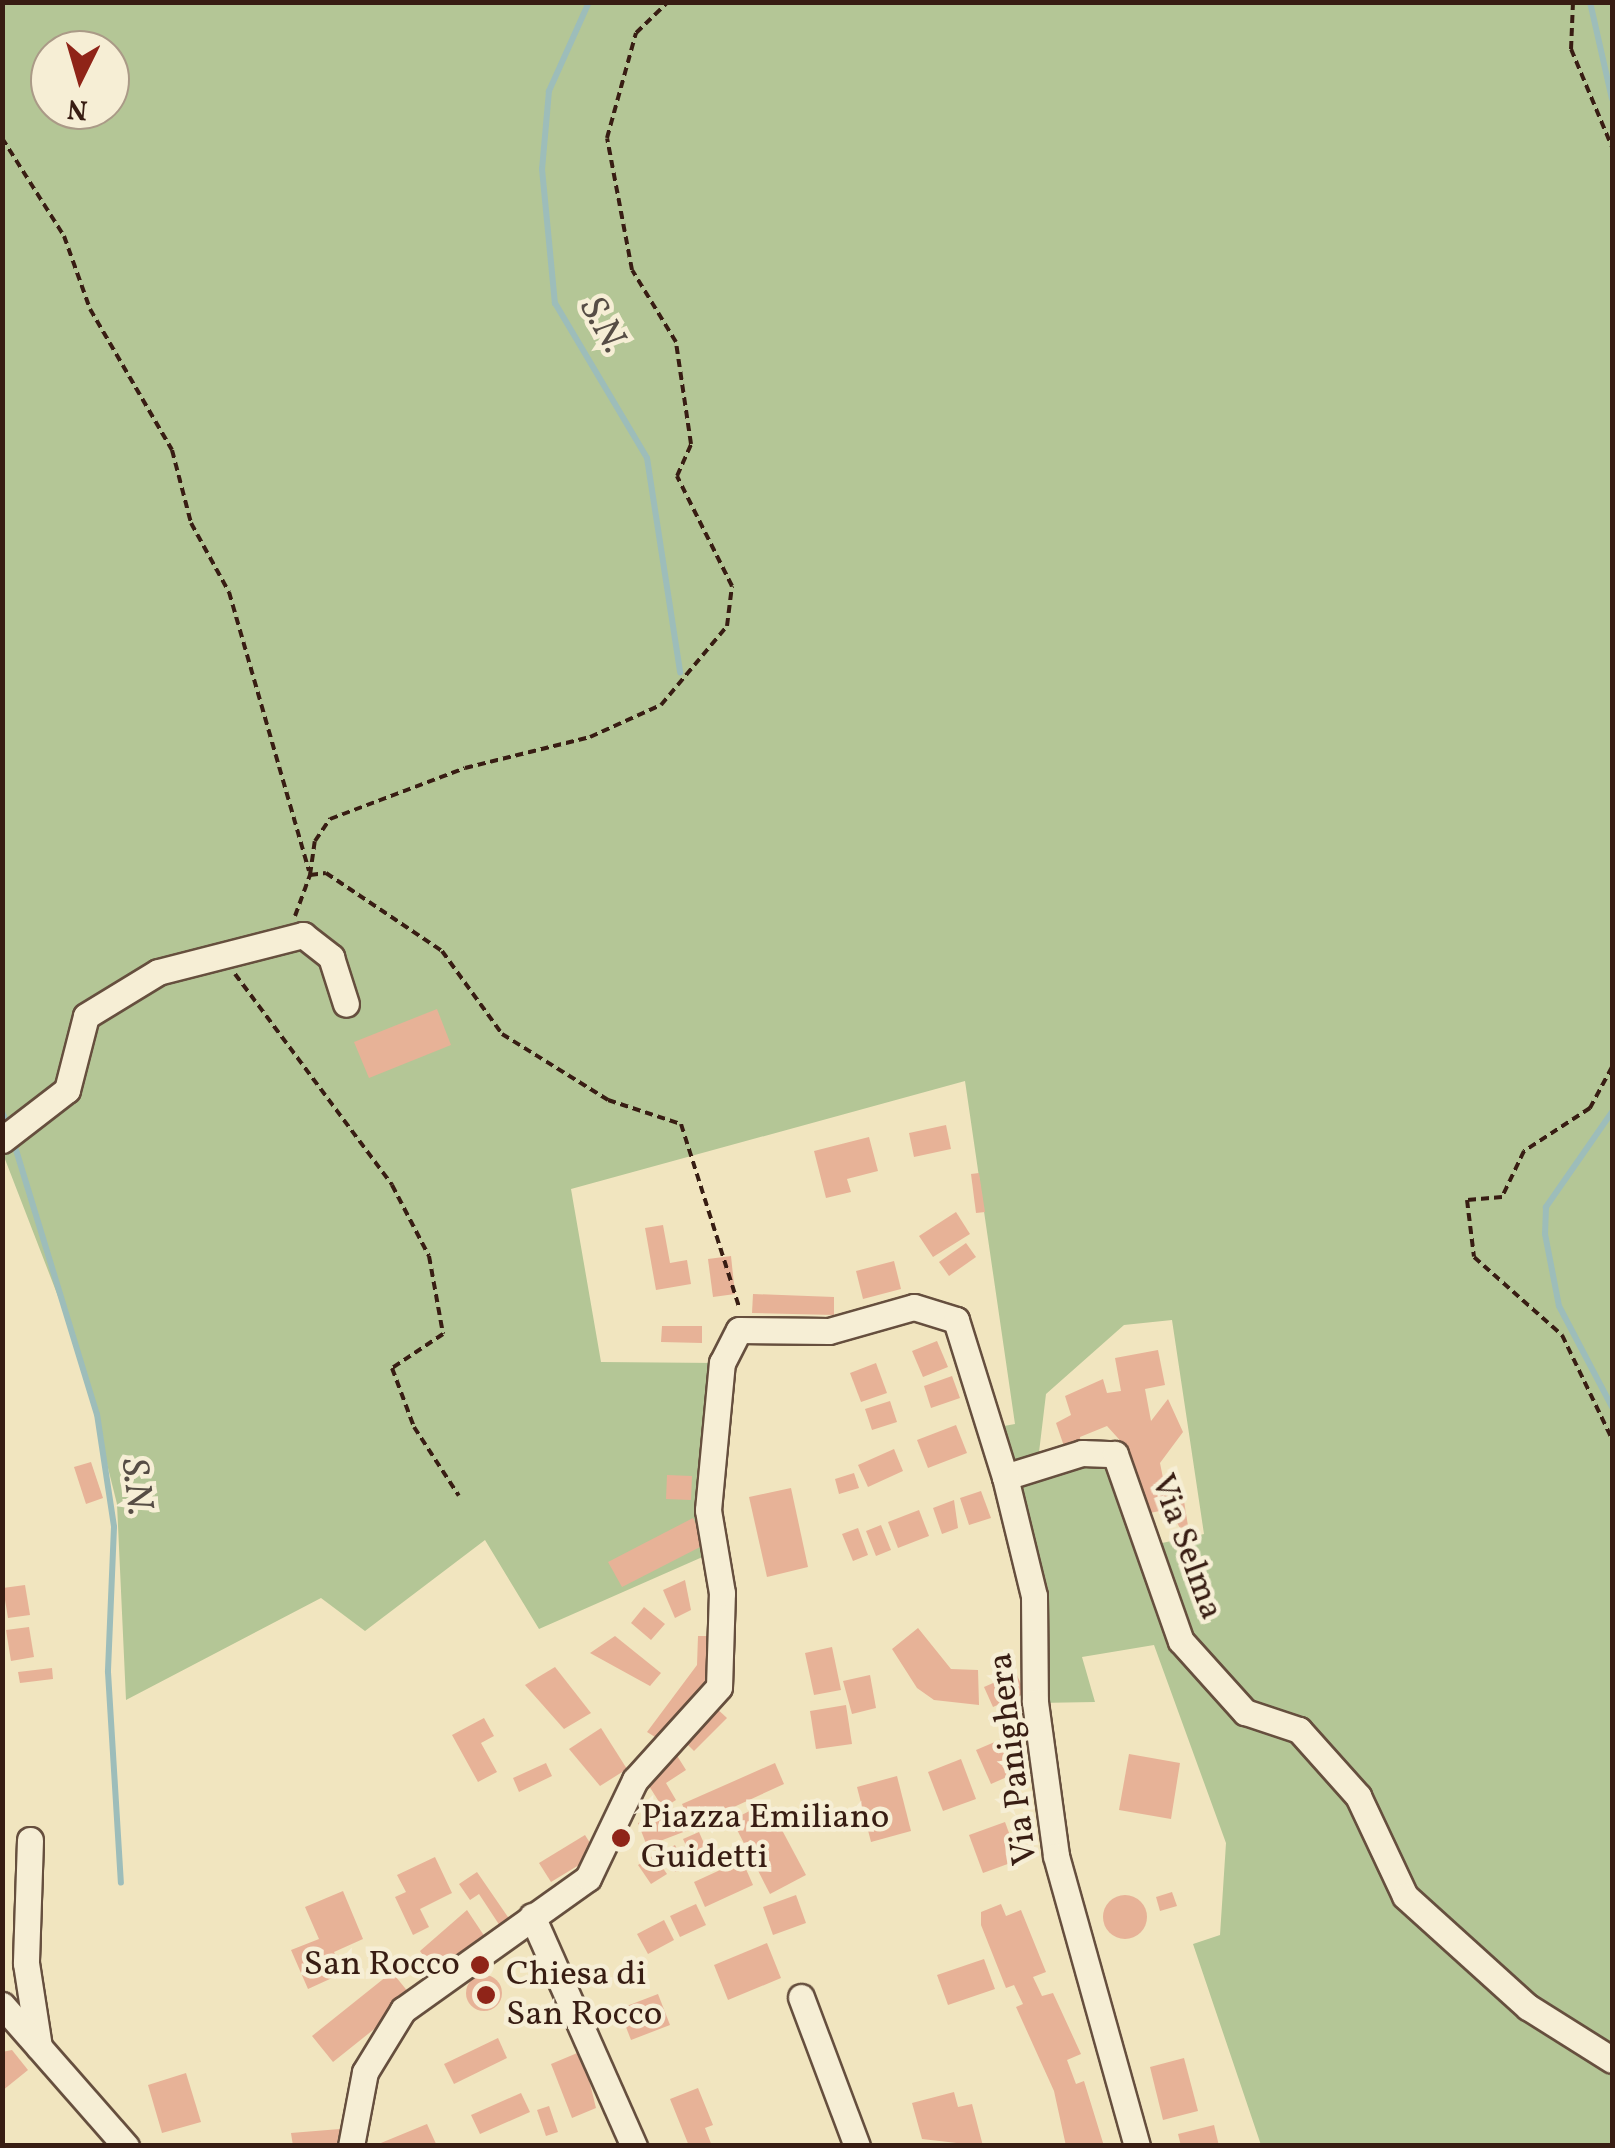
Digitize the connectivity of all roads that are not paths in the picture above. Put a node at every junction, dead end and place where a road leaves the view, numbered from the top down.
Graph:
1 (346, 1004) dead end
2 (9, 1137) edge
3 (1005, 1477) junction
4 (30, 1840) dead end
5 (532, 1916) junction
6 (800, 1996) dead end
7 (2, 2005) edge
8 (39, 2046) junction
9 (1612, 2060) edge
10 (126, 2146) edge
11 (351, 2146) edge
12 (634, 2146) edge
13 (857, 2146) edge
14 (1138, 2146) edge

1 - 2 street
3 - 5 street, Via Panighera
3 - 9 street, Via Selma
3 - 14 street, Via Panighera
4 - 8 street
5 - 11 street
5 - 12 street
6 - 13 street
7 - 8 street
8 - 10 street

